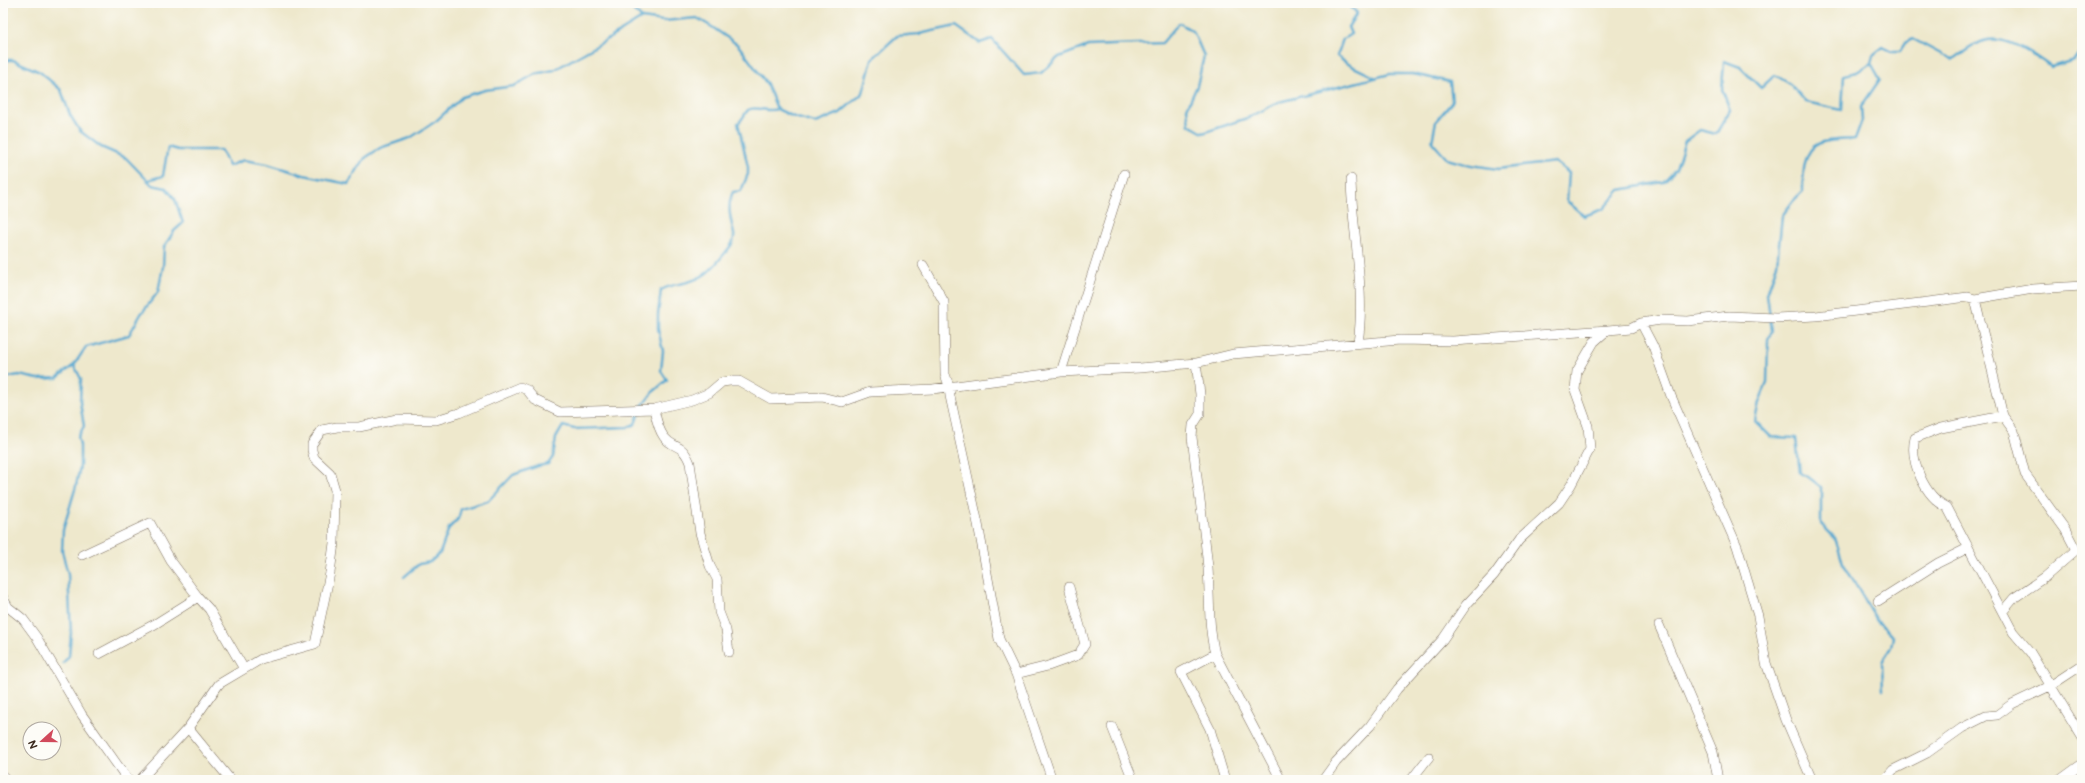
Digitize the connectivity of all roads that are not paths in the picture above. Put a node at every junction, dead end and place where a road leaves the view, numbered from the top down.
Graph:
1 (1124, 174) dead end
2 (1351, 179) dead end
3 (923, 265) dead end
4 (2082, 286) edge
5 (1976, 299) junction
6 (1641, 323) junction
7 (1608, 330) junction
8 (1358, 343) junction
9 (1196, 363) junction
10 (1061, 372) junction
11 (949, 386) junction
12 (654, 409) junction
13 (2003, 416) junction
14 (1968, 548) junction
15 (82, 555) dead end
16 (1069, 587) dead end
17 (198, 597) junction
18 (3, 598) edge
19 (1878, 601) dead end
20 (2003, 611) junction
21 (1659, 625) dead end
22 (729, 652) dead end
23 (99, 654) dead end
24 (1215, 654) junction
25 (2082, 665) edge
26 (244, 669) junction
27 (1016, 674) junction
28 (2050, 686) junction
29 (1112, 727) dead end
30 (188, 728) junction
31 (2082, 737) edge
32 (1429, 757) dead end
33 (2082, 764) edge
34 (3, 776) edge
35 (229, 778) dead end
36 (6, 780) edge
37 (128, 780) edge
38 (140, 780) edge
39 (1052, 780) edge
40 (1133, 780) edge
41 (1224, 780) edge
42 (1281, 780) edge
43 (1324, 780) edge
44 (1411, 780) edge
45 (1718, 780) edge
46 (1812, 780) edge
47 (1884, 780) edge
48 (2060, 780) edge

1 - 10 street
2 - 8 street
3 - 11 street
4 - 5 street
5 - 6 street
5 - 13 street
6 - 7 street
6 - 46 street
7 - 8 street
7 - 43 street
8 - 9 street
9 - 10 street
9 - 24 street
10 - 11 street
11 - 12 street
11 - 27 street
12 - 22 street
12 - 26 street
13 - 14 street
13 - 20 street
14 - 19 street
14 - 20 street
15 - 17 street
16 - 27 street
17 - 23 street
17 - 26 street
18 - 37 street
20 - 28 street
21 - 45 street
24 - 41 street
24 - 42 street
25 - 28 street
26 - 30 street
27 - 39 street
28 - 31 street
28 - 47 street
29 - 40 street
30 - 35 street
30 - 38 street
32 - 44 street
33 - 48 street
34 - 36 street

